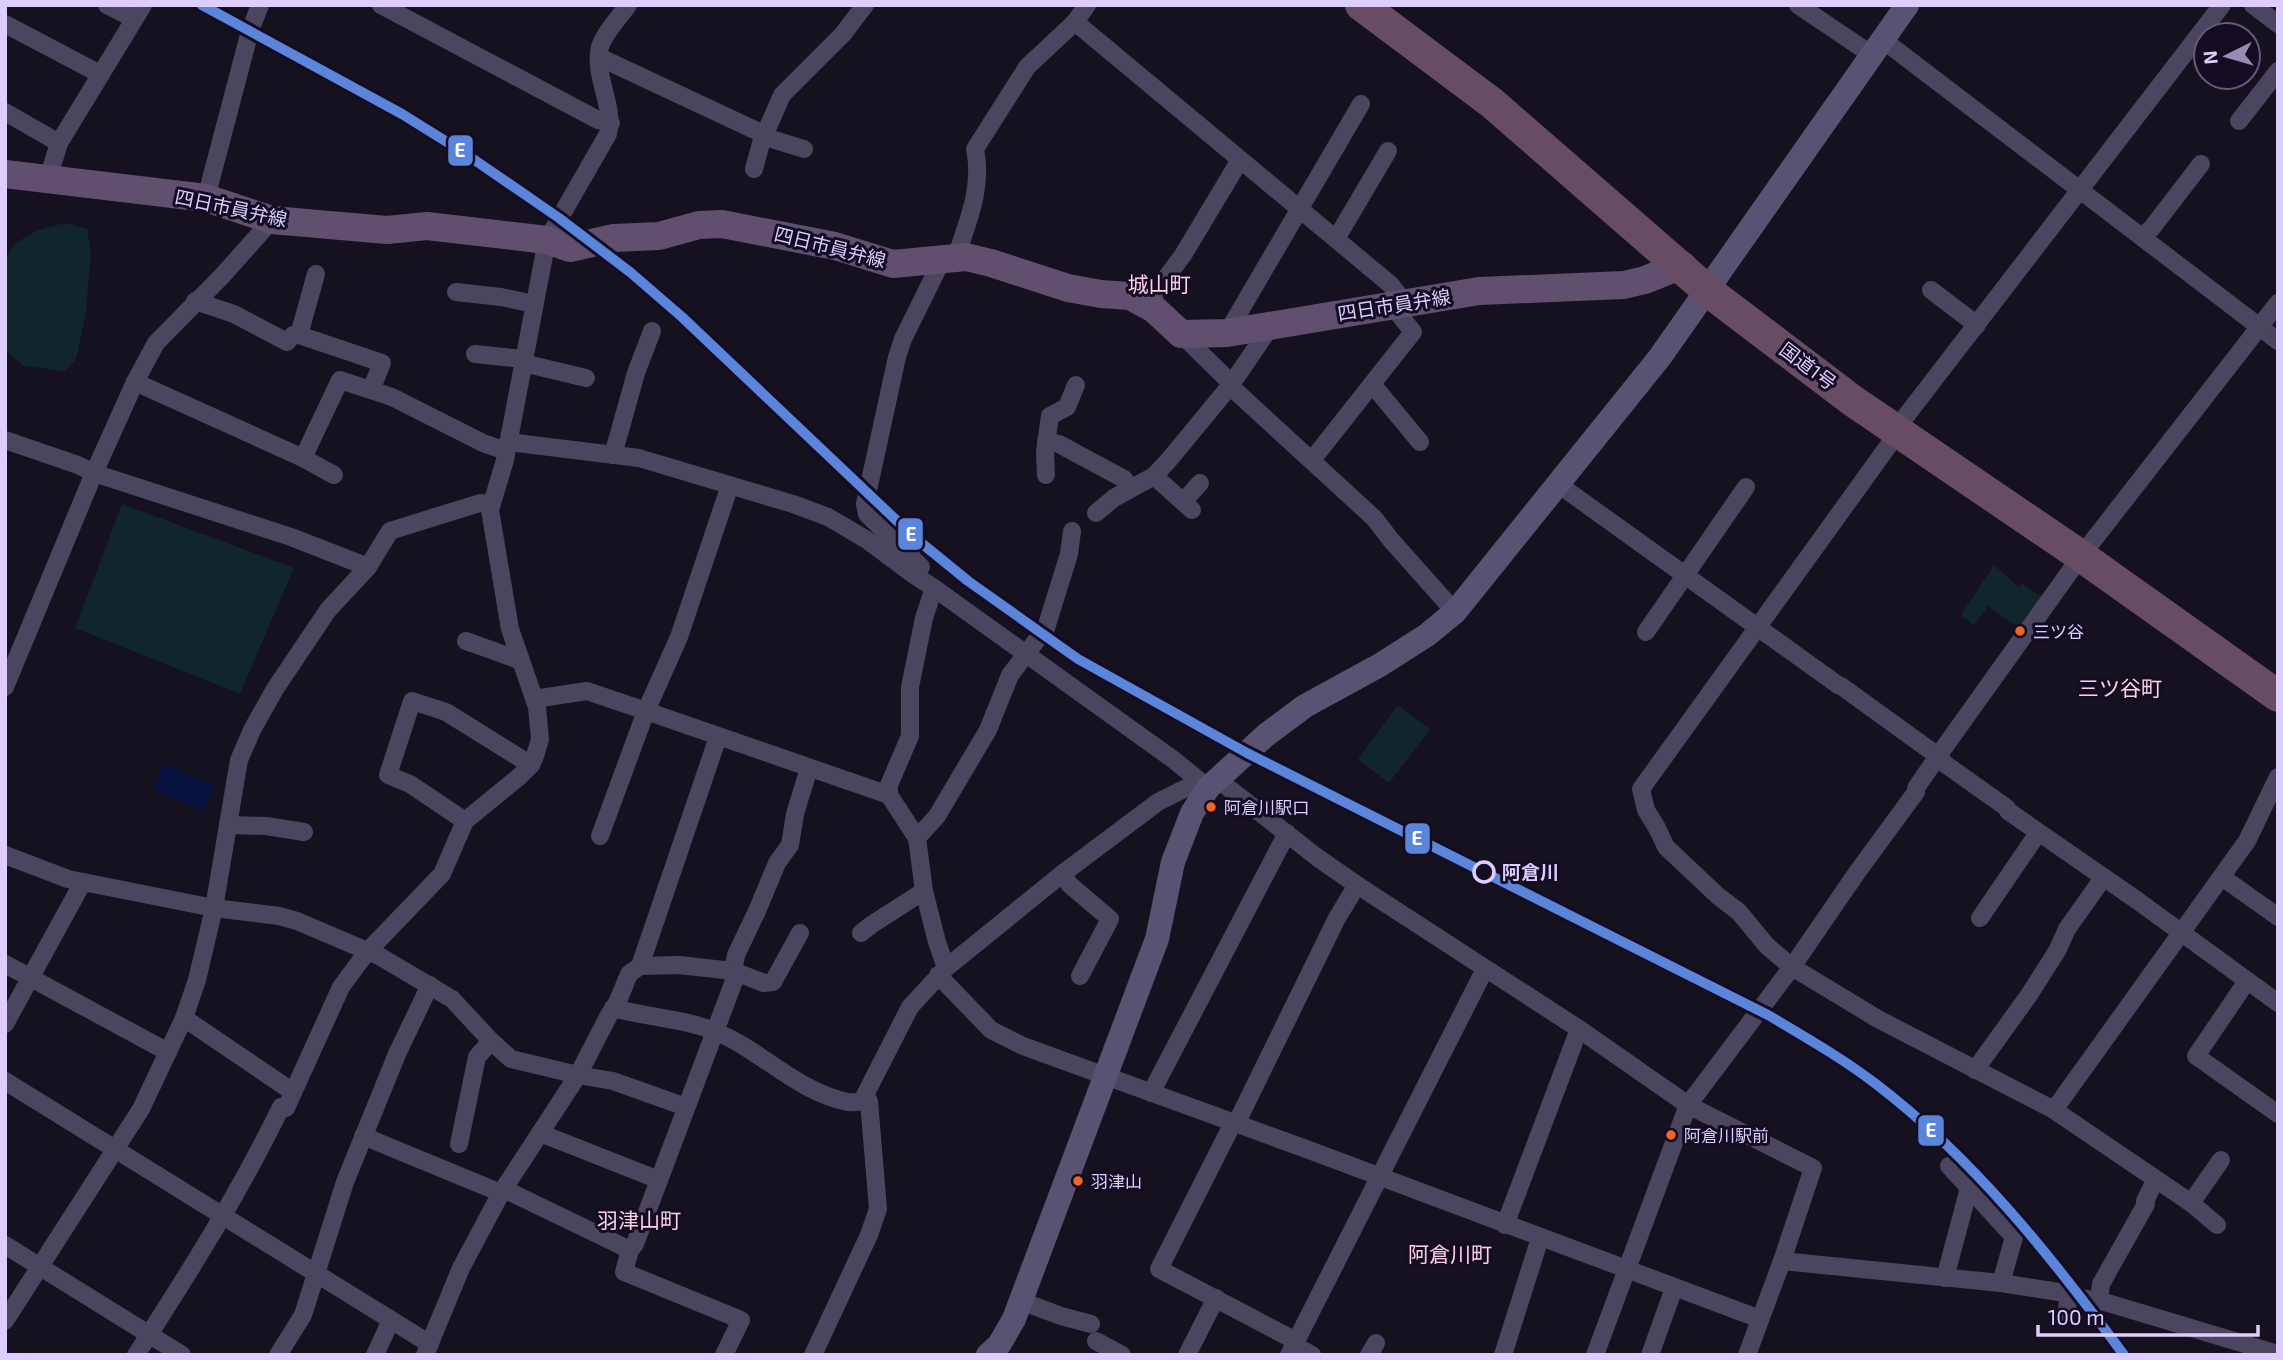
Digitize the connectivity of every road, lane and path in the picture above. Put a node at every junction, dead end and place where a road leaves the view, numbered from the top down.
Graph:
1 (107, 5) edge
2 (260, 5) edge
3 (381, 5) edge
4 (628, 5) edge
5 (865, 5) edge
6 (1087, 5) edge
7 (1361, 5) edge
8 (1798, 5) edge
9 (1907, 5) edge
10 (2222, 5) edge
11 (2253, 5) edge
12 (138, 12) edge
13 (1075, 22) junction
14 (5, 24) edge
15 (2278, 24) edge
16 (1878, 48) junction
17 (599, 57) junction
18 (2278, 71) edge
19 (100, 74) junction
20 (1361, 104) dead end
21 (5, 112) edge
22 (2239, 121) dead end
23 (611, 123) junction
24 (765, 137) junction
25 (59, 143) junction
26 (804, 149) dead end
27 (1388, 151) dead end
28 (1240, 160) junction
29 (2201, 163) dead end
30 (754, 169) dead end
31 (5, 174) edge
32 (48, 179) junction
33 (2081, 191) junction
34 (205, 198) junction
35 (1299, 208) junction
36 (272, 220) junction
37 (2141, 236) junction
38 (1336, 239) junction
39 (547, 240) junction
40 (949, 258) junction
41 (1682, 265) junction
42 (316, 274) dead end
43 (1931, 290) dead end
44 (1708, 291) junction
45 (456, 292) dead end
46 (195, 301) junction
47 (1397, 303) junction
48 (2278, 303) edge
49 (534, 304) junction
50 (1146, 305) junction
51 (1977, 325) junction
52 (1271, 326) junction
53 (2260, 327) junction
54 (652, 331) dead end
55 (1227, 333) junction
56 (1181, 334) junction
57 (299, 335) junction
58 (2278, 341) edge
59 (475, 354) dead end
60 (523, 361) junction
61 (586, 378) dead end
62 (135, 382) junction
63 (1371, 384) junction
64 (1076, 385) dead end
65 (1231, 385) junction
66 (371, 390) junction
67 (1897, 430) junction
68 (5, 440) edge
69 (1046, 441) junction
70 (1420, 442) dead end
71 (507, 446) junction
72 (613, 455) junction
73 (303, 458) junction
74 (1312, 460) junction
75 (94, 473) junction
76 (334, 475) dead end
77 (1046, 475) dead end
78 (1154, 476) junction
79 (1200, 483) dead end
80 (1558, 484) junction
81 (730, 485) junction
82 (1746, 487) dead end
83 (1130, 489) junction
84 (491, 504) junction
85 (1096, 513) dead end
86 (1072, 531) dead end
87 (2081, 556) junction
88 (368, 567) junction
89 (1685, 576) junction
90 (930, 585) junction
91 (1455, 612) junction
92 (1756, 627) junction
93 (1646, 632) dead end
94 (466, 642) dead end
95 (1025, 654) junction
96 (12, 658) edge
97 (519, 660) junction
98 (5, 687) edge
99 (2278, 696) edge
100 (534, 699) junction
101 (646, 711) junction
102 (718, 737) junction
103 (1938, 757) junction
104 (531, 765) junction
105 (808, 768) junction
106 (2278, 776) edge
107 (1208, 782) junction
108 (889, 795) junction
109 (466, 821) junction
110 (228, 825) junction
111 (304, 832) dead end
112 (1287, 833) junction
113 (2038, 833) junction
114 (600, 836) dead end
115 (917, 838) junction
116 (5, 855) edge
117 (1062, 874) junction
118 (2222, 877) junction
119 (2103, 878) junction
120 (83, 882) junction
121 (1357, 885) junction
122 (924, 891) junction
123 (214, 908) junction
124 (2278, 917) edge
125 (1980, 918) dead end
126 (800, 933) dead end
127 (861, 933) dead end
128 (2181, 934) junction
129 (367, 952) junction
130 (5, 964) edge
131 (640, 966) junction
132 (1792, 967) junction
133 (1485, 969) junction
134 (735, 972) junction
135 (942, 972) junction
136 (1080, 976) dead end
137 (30, 977) junction
138 (2247, 981) junction
139 (430, 985) junction
140 (2277, 1001) edge
141 (613, 1008) junction
142 (184, 1018) junction
143 (5, 1024) edge
144 (1580, 1029) junction
145 (715, 1031) junction
146 (491, 1041) junction
147 (168, 1052) junction
148 (1975, 1070) junction
149 (1104, 1075) junction
150 (578, 1076) junction
151 (5, 1081) edge
152 (293, 1092) junction
153 (1152, 1093) junction
154 (862, 1101) junction
155 (1688, 1105) junction
156 (686, 1107) junction
157 (2054, 1110) junction
158 (2278, 1114) edge
159 (1235, 1124) junction
160 (540, 1133) junction
161 (363, 1136) junction
162 (459, 1144) dead end
163 (115, 1149) junction
164 (2221, 1160) dead end
165 (1949, 1166) dead end
166 (1380, 1178) junction
167 (659, 1180) junction
168 (2155, 1181) junction
169 (1969, 1188) junction
170 (503, 1191) junction
171 (2191, 1203) junction
172 (224, 1215) junction
173 (1505, 1225) junction
174 (2217, 1225) dead end
175 (1540, 1238) junction
176 (5, 1245) edge
177 (630, 1250) junction
178 (1782, 1261) junction
179 (40, 1266) junction
180 (1626, 1271) junction
181 (317, 1275) junction
182 (1945, 1278) junction
183 (2001, 1283) junction
184 (1674, 1288) junction
185 (2069, 1296) junction
186 (1216, 1298) junction
187 (2099, 1300) junction
188 (1021, 1301) junction
189 (2066, 1316) dead end
190 (391, 1320) junction
191 (1760, 1320) junction
192 (5, 1321) edge
193 (149, 1334) junction
194 (1293, 1347) edge
195 (427, 1349) edge
196 (2278, 1354) edge
197 (136, 1355) edge
198 (182, 1355) edge
199 (278, 1355) edge
200 (375, 1355) edge
201 (724, 1355) edge
202 (813, 1355) edge
203 (988, 1355) edge
204 (1122, 1355) edge
205 (1187, 1355) edge
206 (1312, 1355) edge
207 (1503, 1355) edge
208 (1595, 1355) edge
209 (1650, 1355) edge
210 (1747, 1355) edge

1 - 12 street
2 - 34 street
3 - 23 street
4 - 17 street
5 - 24 street
6 - 13 street
7 - 41 highway, 国道1号
8 - 16 street
9 - 16 street
10 - 33 street
11 - 15 street
12 - 19 street
13 - 28 street
13 - 40 street
14 - 19 street
16 - 33 street
16 - 44 street
17 - 23 street
17 - 24 street
18 - 22 street
19 - 25 street
20 - 35 street
21 - 25 street
23 - 39 street
24 - 26 street
24 - 30 street
25 - 32 street
27 - 38 street
28 - 35 street
28 - 50 street
29 - 37 street
31 - 32 main road, 四日市員弁線
32 - 34 main road, 四日市員弁線
33 - 37 street
33 - 51 street
34 - 36 main road, 四日市員弁線
35 - 38 street
35 - 55 street
36 - 39 main road, 四日市員弁線
36 - 46 street
37 - 53 street
38 - 47 street
39 - 40 main road, 四日市員弁線
39 - 49 street
40 - 50 main road, 四日市員弁線
40 - 90 street
41 - 44 highway, 国道1号
41 - 47 main road, 四日市員弁線
42 - 57 street
43 - 51 street
44 - 67 highway, 国道1号
44 - 80 street
45 - 49 street
46 - 57 street
46 - 62 street
47 - 52 main road, 四日市員弁線
47 - 63 street
48 - 53 street
49 - 60 street
50 - 56 main road, 四日市員弁線
51 - 67 street
52 - 55 main road, 四日市員弁線
52 - 65 street
53 - 58 street
53 - 87 street
54 - 72 street
55 - 56 main road, 四日市員弁線
56 - 65 street
57 - 66 street
59 - 60 street
60 - 61 street
60 - 71 street
62 - 73 street
62 - 75 street
63 - 70 street
63 - 74 street
64 - 69 street
65 - 74 street
65 - 78 street
66 - 71 street
66 - 73 street
67 - 87 highway, 国道1号
67 - 92 street
68 - 75 street
69 - 77 street
69 - 83 street
71 - 72 street
71 - 84 street
72 - 81 street
73 - 76 street
74 - 91 street
75 - 88 street
75 - 96 street
78 - 79 street
78 - 83 street
80 - 89 street
80 - 91 street
81 - 90 street
81 - 101 street
82 - 89 street
83 - 85 street
84 - 88 street
84 - 97 street
86 - 95 street
87 - 99 highway, 国道1号
87 - 103 street
88 - 110 street
89 - 92 street
89 - 93 street
90 - 95 street
90 - 108 street
91 - 107 street
92 - 103 street
92 - 132 street
94 - 97 street
95 - 107 street
95 - 115 street
96 - 98 street
97 - 100 street
100 - 101 street
100 - 104 street
101 - 102 street
101 - 114 street
102 - 105 street
102 - 131 street
103 - 113 street
103 - 132 street
104 - 109 street
104 - 109 street
105 - 108 street
105 - 134 street
106 - 118 street
107 - 112 street
107 - 117 street
107 - 149 street
108 - 115 street
109 - 129 street
110 - 111 street
110 - 123 street
112 - 121 street
112 - 153 street
113 - 119 street
113 - 125 street
115 - 122 street
116 - 120 street
117 - 135 street
117 - 136 street
118 - 124 street
118 - 128 street
119 - 128 street
119 - 148 street
120 - 123 street
120 - 137 street
121 - 133 street
121 - 159 street
122 - 127 street
122 - 135 street
123 - 129 street
123 - 142 street
126 - 134 street
128 - 138 street
128 - 157 street
129 - 139 street
129 - 152 street
130 - 137 street
131 - 134 street
131 - 141 street
132 - 148 street
132 - 155 street
133 - 144 street
133 - 166 street
134 - 145 street
135 - 149 street
135 - 154 street
137 - 143 street
137 - 147 street
138 - 140 street
138 - 158 street
139 - 146 street
139 - 161 street
141 - 145 street
141 - 150 street
142 - 147 street
142 - 152 street
144 - 155 street
144 - 173 street
145 - 154 street
145 - 156 street
146 - 150 street
146 - 162 street
147 - 163 street
148 - 157 street
149 - 153 street
149 - 188 street
150 - 156 street
150 - 160 street
151 - 163 street
152 - 172 street
153 - 159 street
154 - 202 street
155 - 178 street
155 - 180 street
156 - 167 street
157 - 168 street
159 - 166 street
159 - 186 street
160 - 167 street
160 - 170 street
161 - 170 street
161 - 181 street
163 - 172 street
163 - 179 street
164 - 171 street
165 - 169 street
166 - 173 street
166 - 194 street
167 - 177 street
168 - 171 street
168 - 187 street
169 - 182 street
169 - 183 street
170 - 177 street
170 - 195 street
171 - 174 street
172 - 181 street
172 - 193 street
173 - 175 street
175 - 180 street
175 - 207 street
176 - 179 street
177 - 201 street
178 - 182 street
178 - 191 street
179 - 192 street
179 - 193 street
180 - 184 street
180 - 208 street
181 - 190 street
181 - 199 street
182 - 183 street
183 - 185 street
184 - 191 street
184 - 209 street
185 - 187 street
185 - 189 street
186 - 194 street
186 - 205 street
187 - 196 street
188 - 203 street
188 - 204 street
190 - 195 street
190 - 200 street
191 - 210 street
193 - 197 street
193 - 198 street
194 - 206 street

